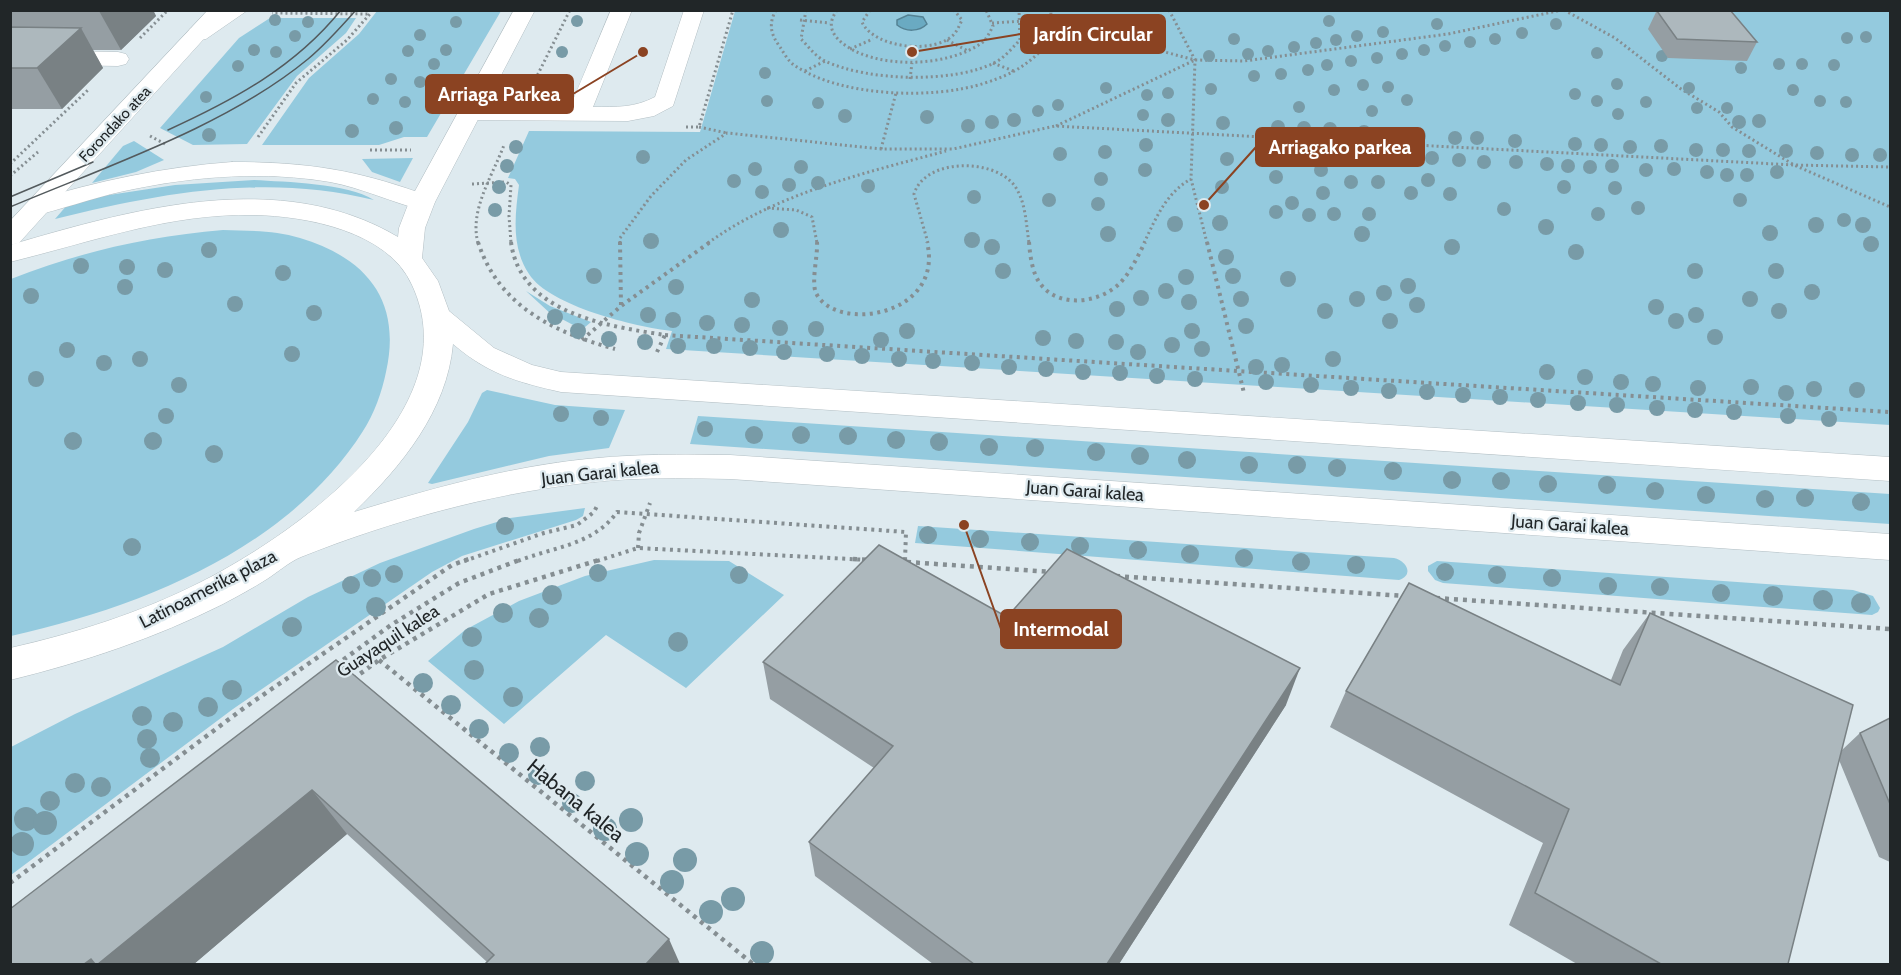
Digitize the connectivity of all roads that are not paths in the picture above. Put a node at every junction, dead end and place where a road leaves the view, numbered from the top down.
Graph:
1 (220, 10) edge
2 (238, 10) edge
3 (525, 10) edge
4 (622, 10) edge
5 (694, 10) edge
6 (198, 34) junction
7 (10, 57) edge
8 (118, 59) road end
9 (470, 113) junction
10 (578, 114) junction
11 (422, 202) junction
12 (40, 206) junction
13 (10, 237) edge
14 (10, 254) edge
15 (409, 258) junction
16 (439, 317) junction
17 (1890, 469) edge
18 (1890, 547) edge
19 (289, 548) junction
20 (10, 664) edge

1 - 6 main road, Forondako atea
2 - 6 main road
3 - 9 main road
4 - 10 main road
5 - 10 main road
6 - 12 main road, Forondako atea
7 - 8 main road
9 - 10 main road
9 - 11 main road
11 - 12 main road
11 - 15 main road
12 - 13 main road, Forondako atea
14 - 15 main road, Latinoamerika plaza
15 - 16 main road, Latinoamerika plaza
16 - 17 main road
16 - 19 main road, Latinoamerika plaza
18 - 19 main road, Juan Garai kalea
19 - 20 main road, Latinoamerika plaza

